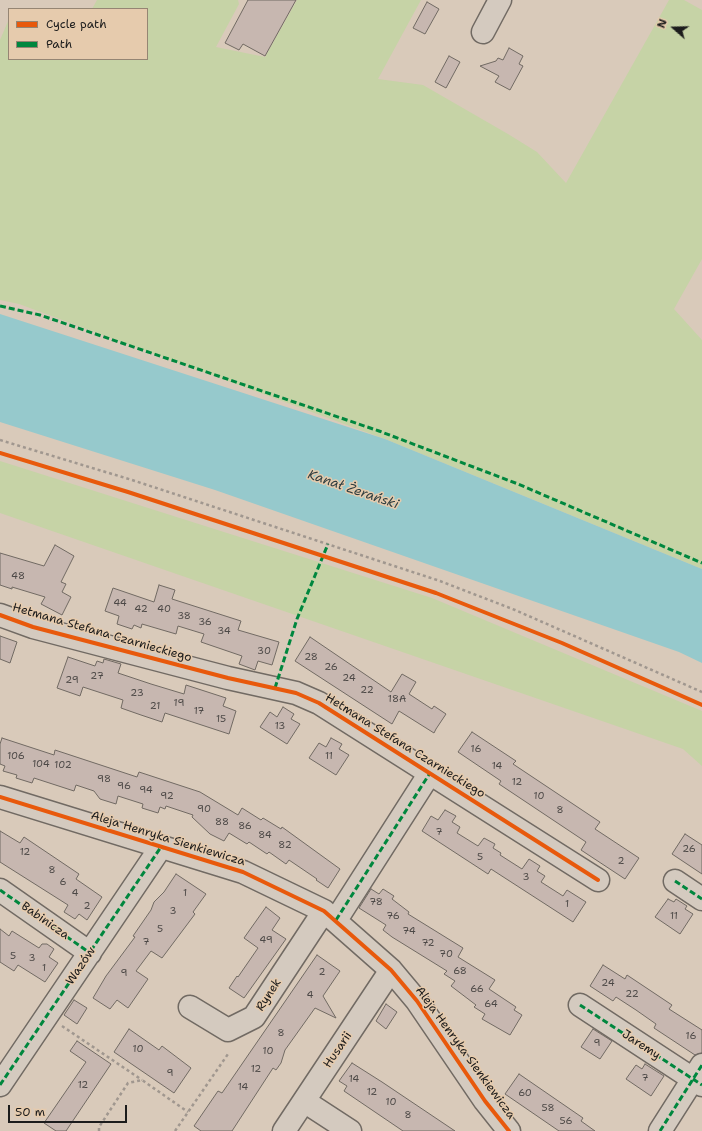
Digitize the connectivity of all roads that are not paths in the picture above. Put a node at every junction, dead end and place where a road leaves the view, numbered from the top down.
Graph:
1 (500, 0) edge
2 (483, 32) dead end
3 (0, 615) edge
4 (430, 774) junction
5 (0, 797) edge
6 (161, 847) junction
7 (598, 880) dead end
8 (675, 881) dead end
9 (0, 890) edge
10 (702, 899) edge
11 (330, 916) junction
12 (90, 953) junction
13 (391, 970) junction
14 (580, 1005) dead end
15 (190, 1007) dead end
16 (699, 1076) edge
17 (0, 1085) edge
18 (304, 1102) junction
19 (284, 1131) edge
20 (350, 1131) edge
21 (509, 1131) edge
22 (660, 1131) edge

1 - 2 street
3 - 4 street, Hetmana Stefana Czarnieckiego
4 - 7 street, Hetmana Stefana Czarnieckiego
4 - 11 street
5 - 6 street, Aleja Henryka Sienkiewicza
6 - 11 street, Aleja Henryka Sienkiewicza
6 - 12 street, Wazów
8 - 10 street
9 - 12 street, Babinicza
11 - 13 street, Aleja Henryka Sienkiewicza
11 - 15 street, Rynek
12 - 17 street, Wazów
13 - 18 street, Husarii
13 - 21 street, Aleja Henryka Sienkiewicza
14 - 16 street, Jaremy
16 - 22 street
18 - 19 street, Husarii
18 - 20 street

